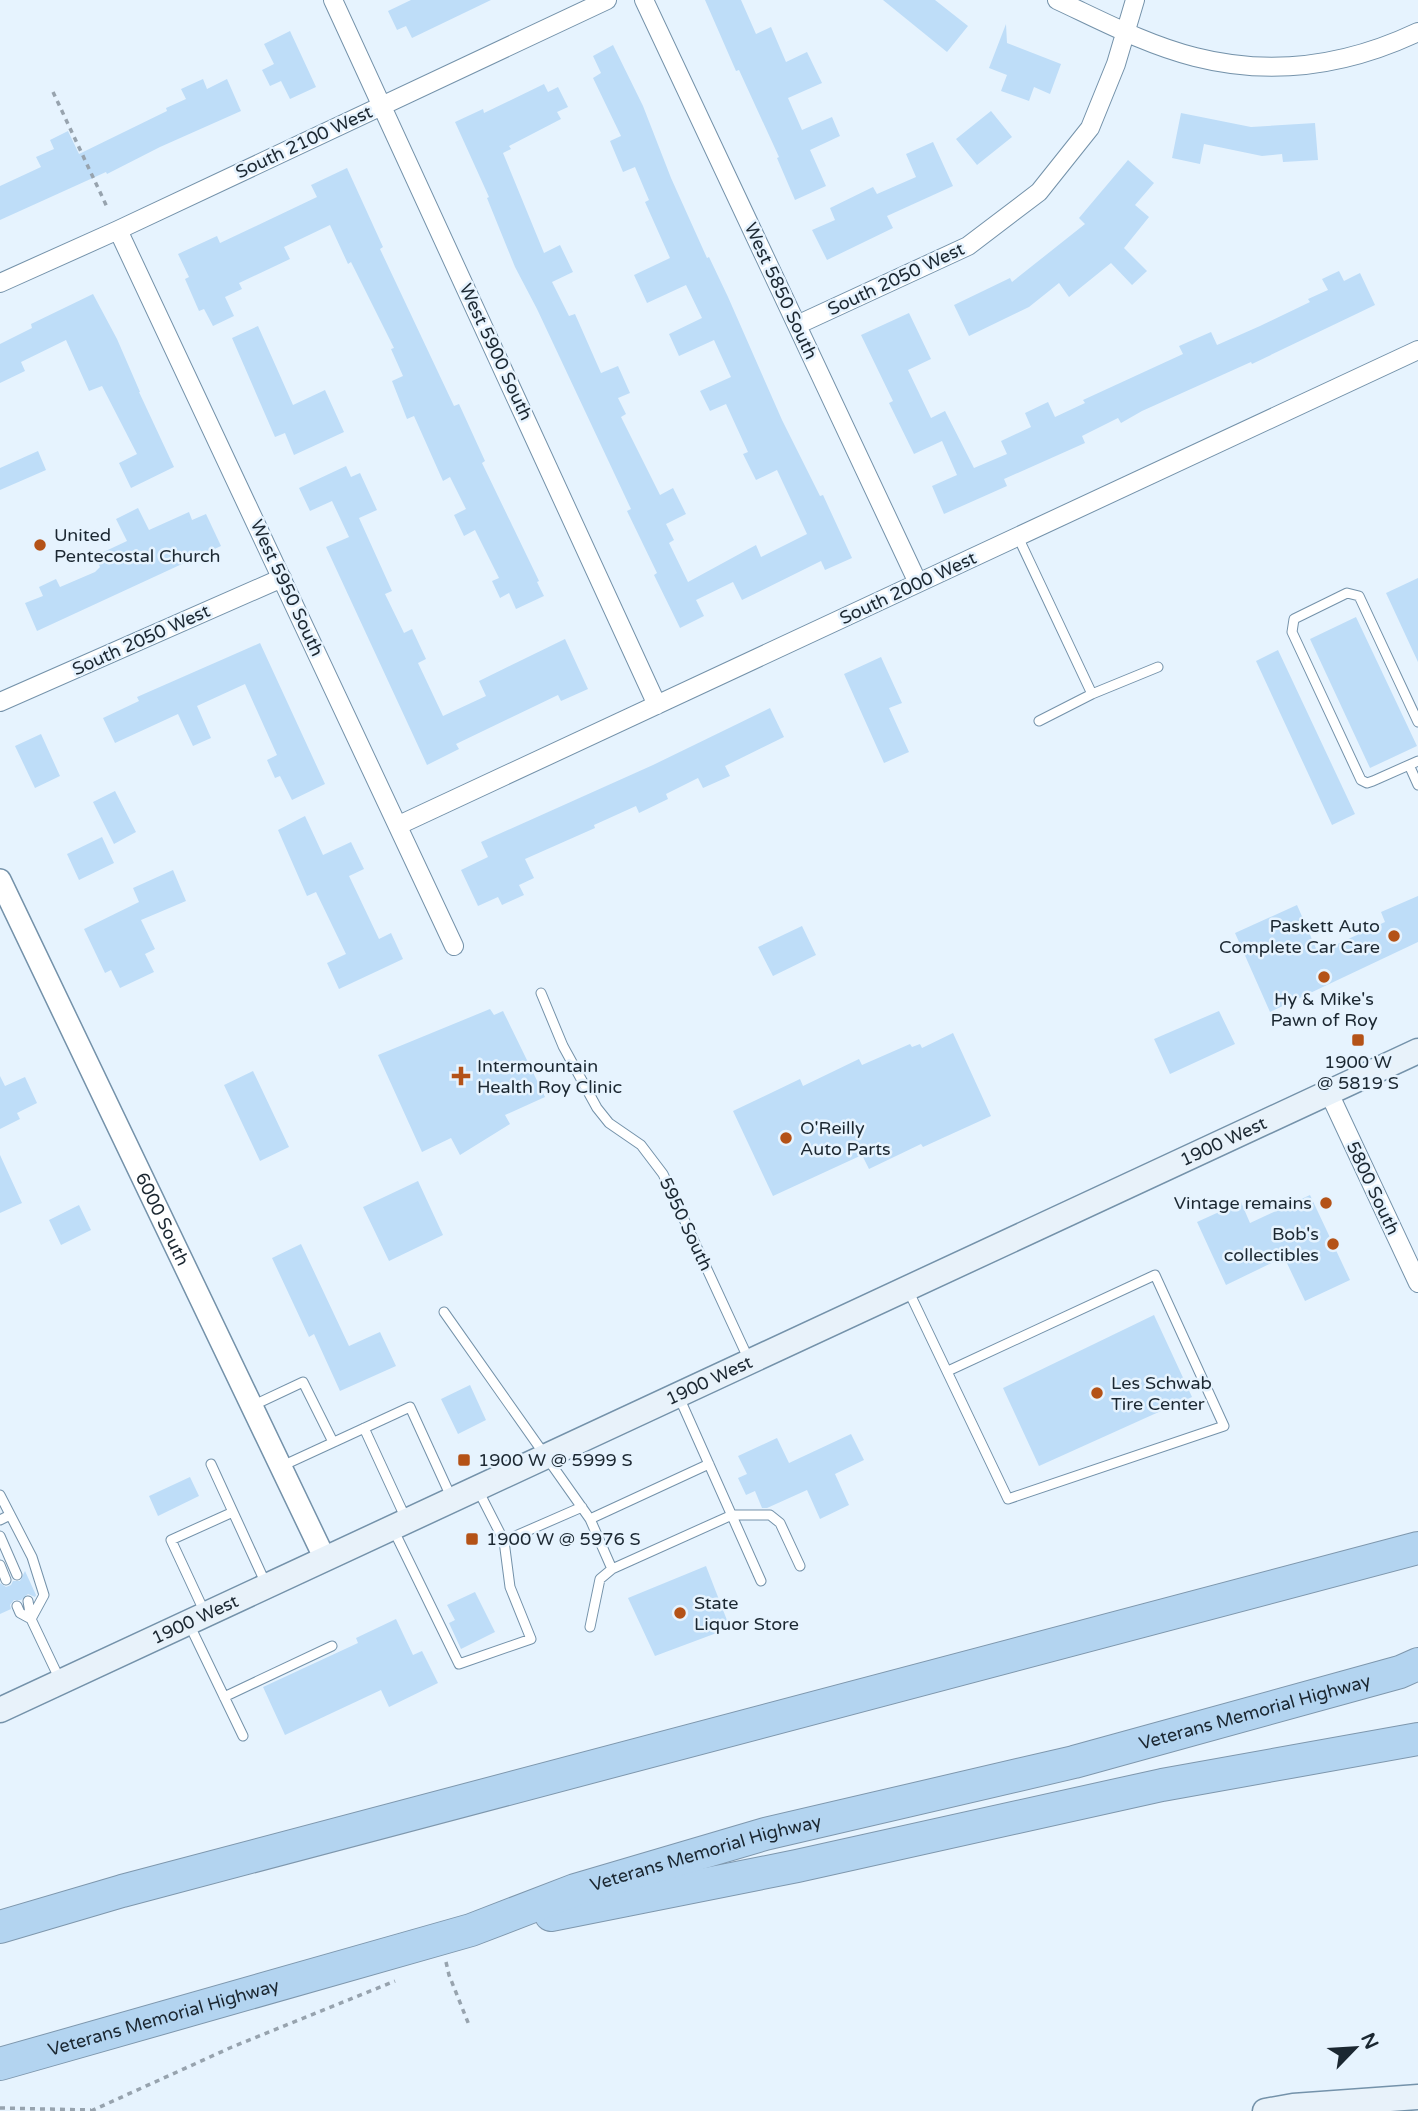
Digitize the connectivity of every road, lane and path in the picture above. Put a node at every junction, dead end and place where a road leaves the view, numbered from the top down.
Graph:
1 (333, 0) edge
2 (607, 0) edge
3 (644, 0) edge
4 (1057, 0) edge
5 (1135, 0) edge
6 (1125, 32) junction
7 (1418, 32) edge
8 (53, 92) dead end
9 (382, 105) junction
10 (107, 207) dead end
11 (118, 230) junction
12 (0, 283) edge
13 (797, 325) junction
14 (1418, 350) edge
15 (1018, 537) junction
16 (282, 578) junction
17 (918, 583) junction
18 (1158, 667) dead end
19 (1092, 694) junction
20 (0, 702) edge
21 (657, 705) junction
22 (1039, 721) dead end
23 (1418, 722) edge
24 (1413, 763) edge
25 (1418, 785) edge
26 (399, 825) junction
27 (0, 880) edge
28 (454, 946) dead end
29 (541, 993) dead end
30 (1418, 1051) edge
31 (1329, 1093) junction
32 (1418, 1283) edge
33 (907, 1289) junction
34 (444, 1312) dead end
35 (750, 1362) junction
36 (948, 1371) junction
37 (678, 1395) junction
38 (252, 1406) junction
39 (364, 1428) junction
40 (333, 1442) junction
41 (546, 1458) junction
42 (211, 1464) dead end
43 (709, 1464) junction
44 (281, 1467) junction
45 (478, 1489) junction
46 (0, 1496) edge
47 (452, 1500) junction
48 (582, 1507) junction
49 (233, 1512) junction
50 (10, 1515) junction
51 (732, 1515) junction
52 (590, 1518) junction
53 (0, 1520) edge
54 (400, 1525) junction
55 (1418, 1525) edge
56 (0, 1536) edge
57 (504, 1541) junction
58 (1418, 1548) edge
59 (325, 1559) junction
60 (0, 1565) edge
61 (800, 1566) dead end
62 (612, 1569) junction
63 (17, 1575) dead end
64 (6, 1580) dead end
65 (761, 1581) dead end
66 (266, 1586) junction
67 (1269, 1588) junction
68 (28, 1601) dead end
69 (17, 1606) dead end
70 (31, 1619) junction
71 (197, 1619) junction
72 (590, 1627) dead end
73 (332, 1646) dead end
74 (1418, 1664) edge
75 (61, 1682) junction
76 (224, 1697) junction
77 (0, 1710) edge
78 (243, 1736) dead end
79 (1418, 1739) edge
80 (0, 1927) edge
81 (471, 1930) junction
82 (446, 1960) dead end
83 (469, 2025) dead end
84 (0, 2064) edge
85 (1418, 2097) edge
86 (0, 2108) edge
87 (93, 2110) edge
88 (1265, 2111) edge

1 - 9 street, West 5900 South
2 - 9 street, South 2100 West
3 - 13 street, West 5850 South
4 - 6 street
5 - 6 street, South 2050 West
6 - 7 street
6 - 13 street, South 2050 West
8 - 10 path
9 - 11 street, South 2100 West
9 - 21 street, West 5900 South
11 - 12 street, South 2100 West
11 - 16 street, West 5950 South
13 - 17 street, West 5850 South
14 - 15 street, South 2000 West
15 - 17 street, South 2000 West
15 - 19 lane
16 - 20 street, South 2050 West
16 - 26 street, West 5950 South
17 - 21 street, South 2000 West
18 - 19 lane
19 - 22 lane
21 - 26 street, South 2000 West
23 - 24 lane
24 - 25 lane
26 - 28 street, West 5950 South
27 - 38 street, 6000 South
29 - 35 lane, 5950 South
30 - 31 main road, 1900 West
31 - 32 street, 5800 South
31 - 33 main road, 1900 West
33 - 35 main road, 1900 West
33 - 36 lane
34 - 41 lane
35 - 37 main road, 1900 West
36 - 36 lane
37 - 41 main road, 1900 West
37 - 43 lane
38 - 40 lane
38 - 44 street, 6000 South
39 - 40 lane
39 - 47 lane
39 - 54 lane
40 - 44 lane
41 - 45 main road, 1900 West
41 - 48 lane
42 - 49 lane
43 - 51 lane
43 - 52 lane
44 - 59 street, 6000 South
45 - 47 main road, 1900 West
45 - 57 lane
46 - 50 lane
47 - 54 main road, 1900 West
48 - 52 lane
48 - 57 lane
49 - 66 lane
49 - 71 lane
50 - 53 lane
50 - 70 lane
51 - 61 lane
51 - 62 lane
51 - 65 lane
52 - 62 lane
54 - 57 lane
54 - 59 main road, 1900 West
55 - 67 highway
56 - 63 lane
58 - 67 highway
59 - 66 main road, 1900 West
60 - 64 lane
62 - 72 lane
66 - 71 main road, 1900 West
67 - 80 highway
68 - 70 lane
69 - 70 lane
70 - 75 lane
71 - 75 main road, 1900 West
71 - 76 lane
73 - 76 lane
74 - 81 highway, Veterans Memorial Highway
75 - 77 main road, 1900 West
76 - 78 lane
79 - 81 highway
81 - 84 highway, Veterans Memorial Highway
82 - 83 path
85 - 88 main road
86 - 87 path

